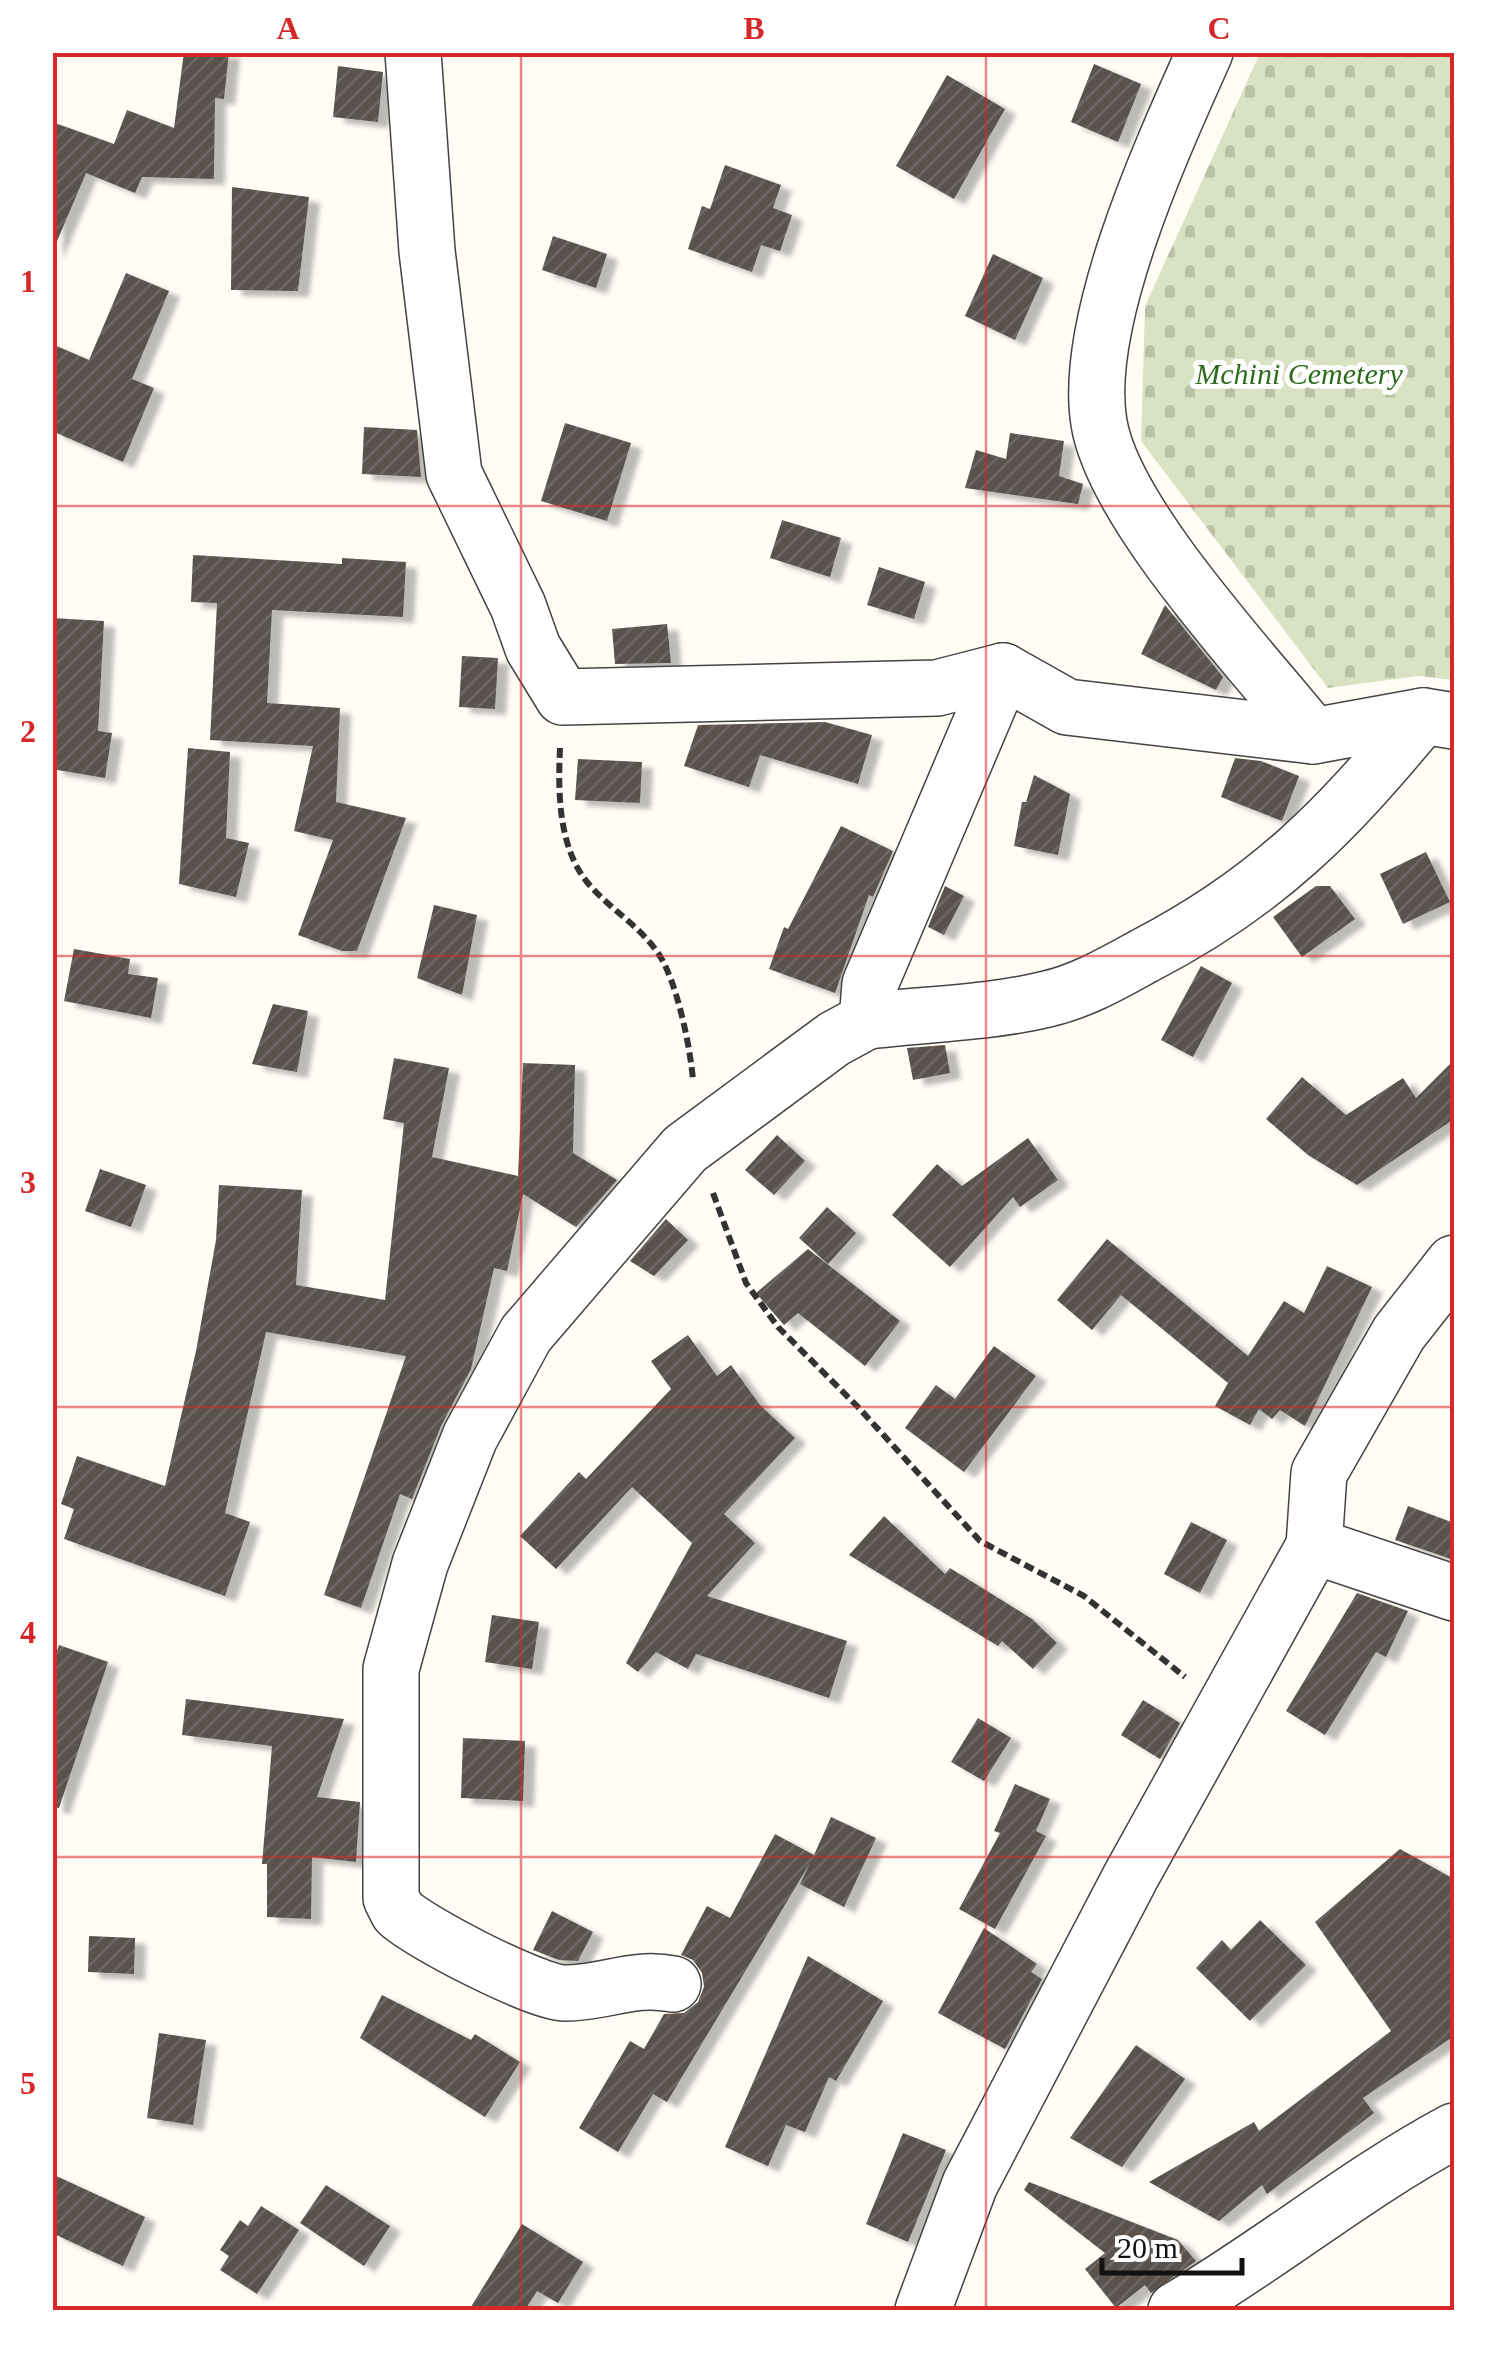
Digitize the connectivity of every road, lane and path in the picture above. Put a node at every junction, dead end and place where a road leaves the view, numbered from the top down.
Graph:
1 (413, 52) edge
2 (1205, 52) edge
3 (1003, 671) junction
4 (562, 696) junction
5 (1439, 718) edge
6 (1313, 736) junction
7 (867, 1022) junction
8 (685, 1149) junction
9 (1454, 1263) edge
10 (1314, 1546) junction
11 (1454, 1593) edge
12 (1227, 1708) junction
13 (673, 1984) dead end
14 (1454, 2131) edge
15 (923, 2310) edge
16 (1176, 2310) edge

1 - 4 street
2 - 6 street
3 - 4 street
3 - 6 street
3 - 7 street
4 - 8 path
5 - 6 street
5 - 7 street
7 - 8 street
8 - 12 path
8 - 13 street
9 - 10 street
10 - 11 street
10 - 12 street
12 - 15 street
14 - 16 street

